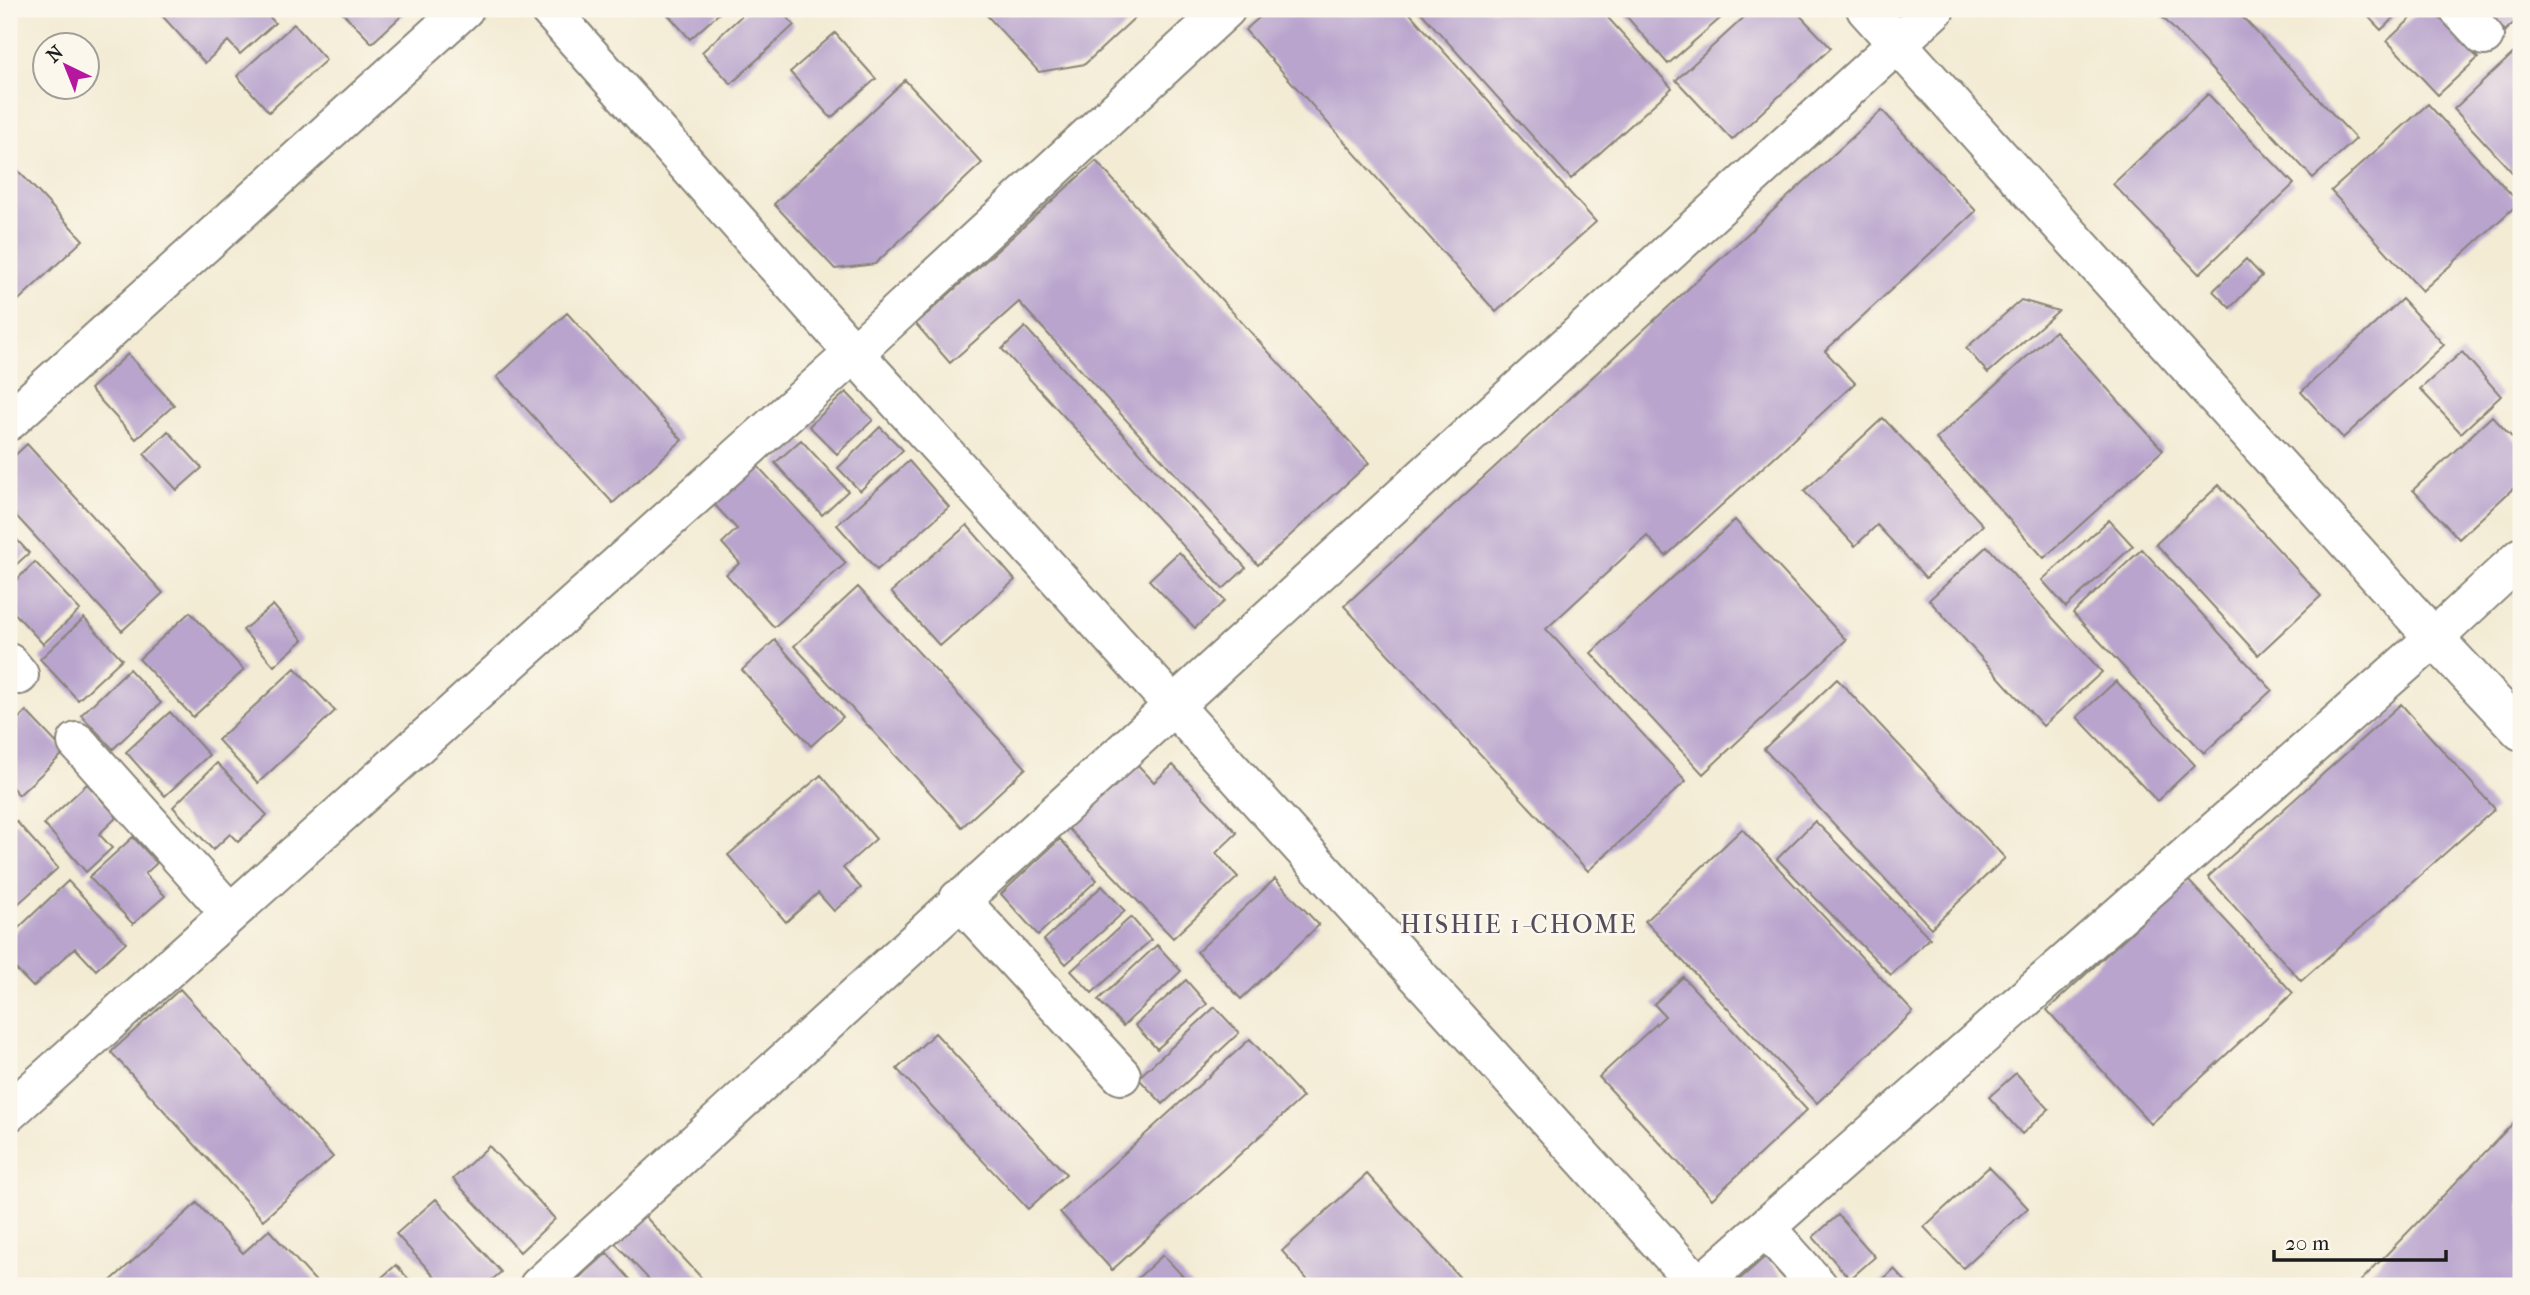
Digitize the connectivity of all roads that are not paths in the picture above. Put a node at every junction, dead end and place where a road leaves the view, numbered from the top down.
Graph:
1 (464, 9) edge
2 (549, 9) edge
3 (1226, 9) edge
4 (1866, 9) edge
5 (1935, 9) edge
6 (1898, 42) junction
7 (854, 353) junction
8 (9, 421) edge
9 (2521, 557) edge
10 (2434, 638) junction
11 (1173, 703) junction
12 (2521, 731) edge
13 (77, 742) dead end
14 (960, 899) junction
15 (230, 913) junction
16 (1121, 1075) dead end
17 (9, 1112) edge
18 (1766, 1228) junction
19 (539, 1286) edge
20 (1699, 1286) edge
21 (1818, 1286) edge

1 - 8 street
2 - 7 street
3 - 7 street
4 - 6 street
5 - 6 street
6 - 10 street
6 - 11 street
7 - 11 street
7 - 15 street
9 - 10 street
10 - 12 street
10 - 18 street
11 - 14 street
11 - 20 street
13 - 15 street
14 - 16 street
14 - 19 street
15 - 17 street
18 - 20 street
18 - 21 street

